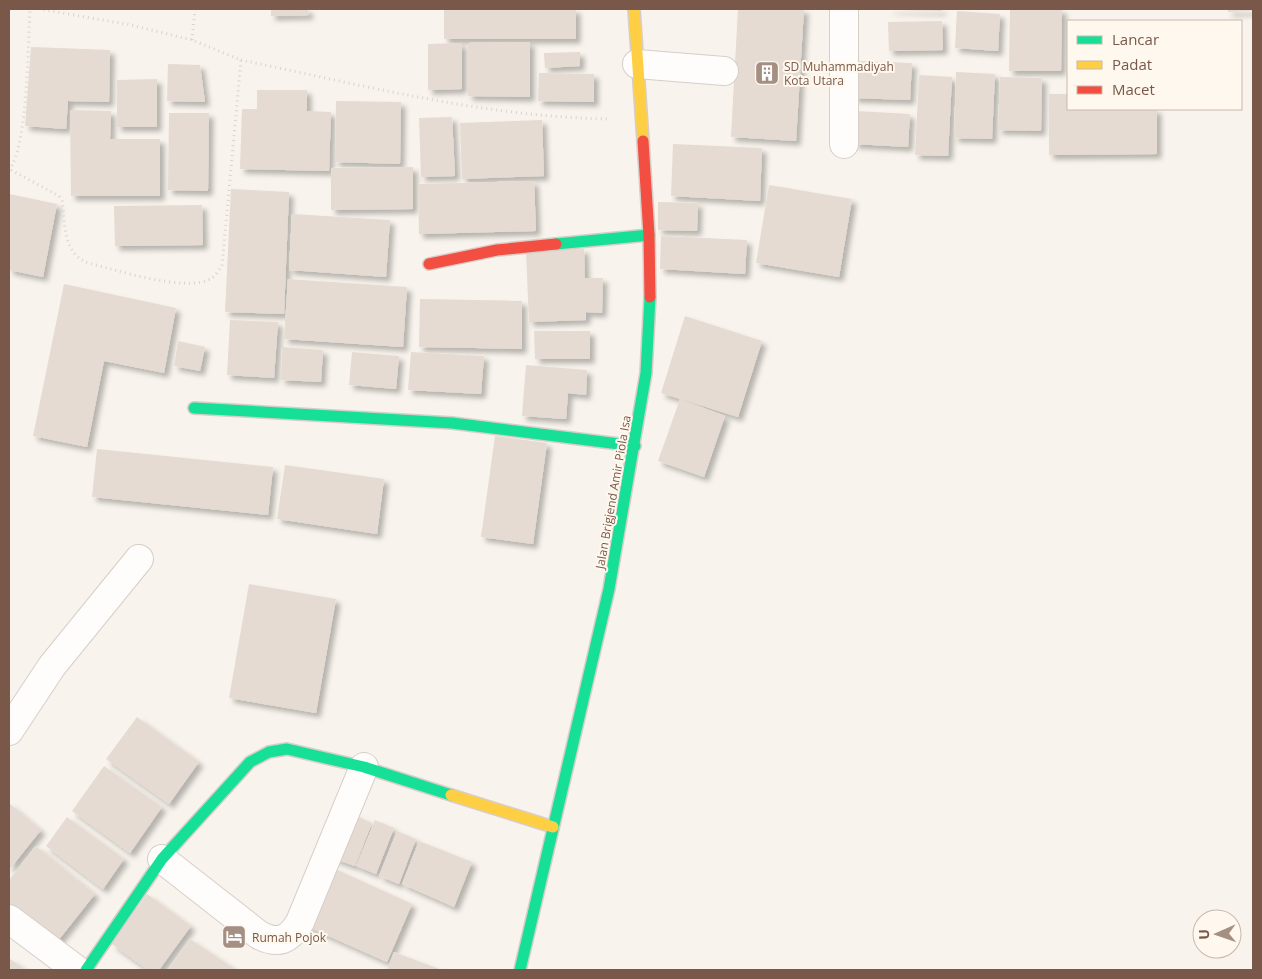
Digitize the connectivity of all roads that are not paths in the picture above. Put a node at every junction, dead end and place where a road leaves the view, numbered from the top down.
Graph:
1 (634, 9) edge
2 (844, 9) edge
3 (637, 64) junction
4 (724, 70) dead end
5 (844, 144) dead end
6 (649, 235) junction
7 (429, 264) dead end
8 (194, 408) dead end
9 (635, 446) junction
10 (139, 559) dead end
11 (9, 731) edge
12 (364, 767) junction
13 (554, 827) junction
14 (162, 859) junction
15 (9, 919) edge
16 (77, 970) edge
17 (86, 970) edge
18 (520, 970) edge

1 - 3 street, Jalan Brigjend Amir Piola Isa
2 - 5 street
3 - 4 street
3 - 6 street, Jalan Brigjend Amir Piola Isa
6 - 7 street
6 - 9 street, Jalan Brigjend Amir Piola Isa
8 - 9 street
9 - 13 street, Jalan Brigjend Amir Piola Isa
10 - 11 street
12 - 13 street
12 - 14 street
12 - 14 street
13 - 18 street, Jalan Brigjend Amir Piola Isa
14 - 17 street
15 - 16 street

